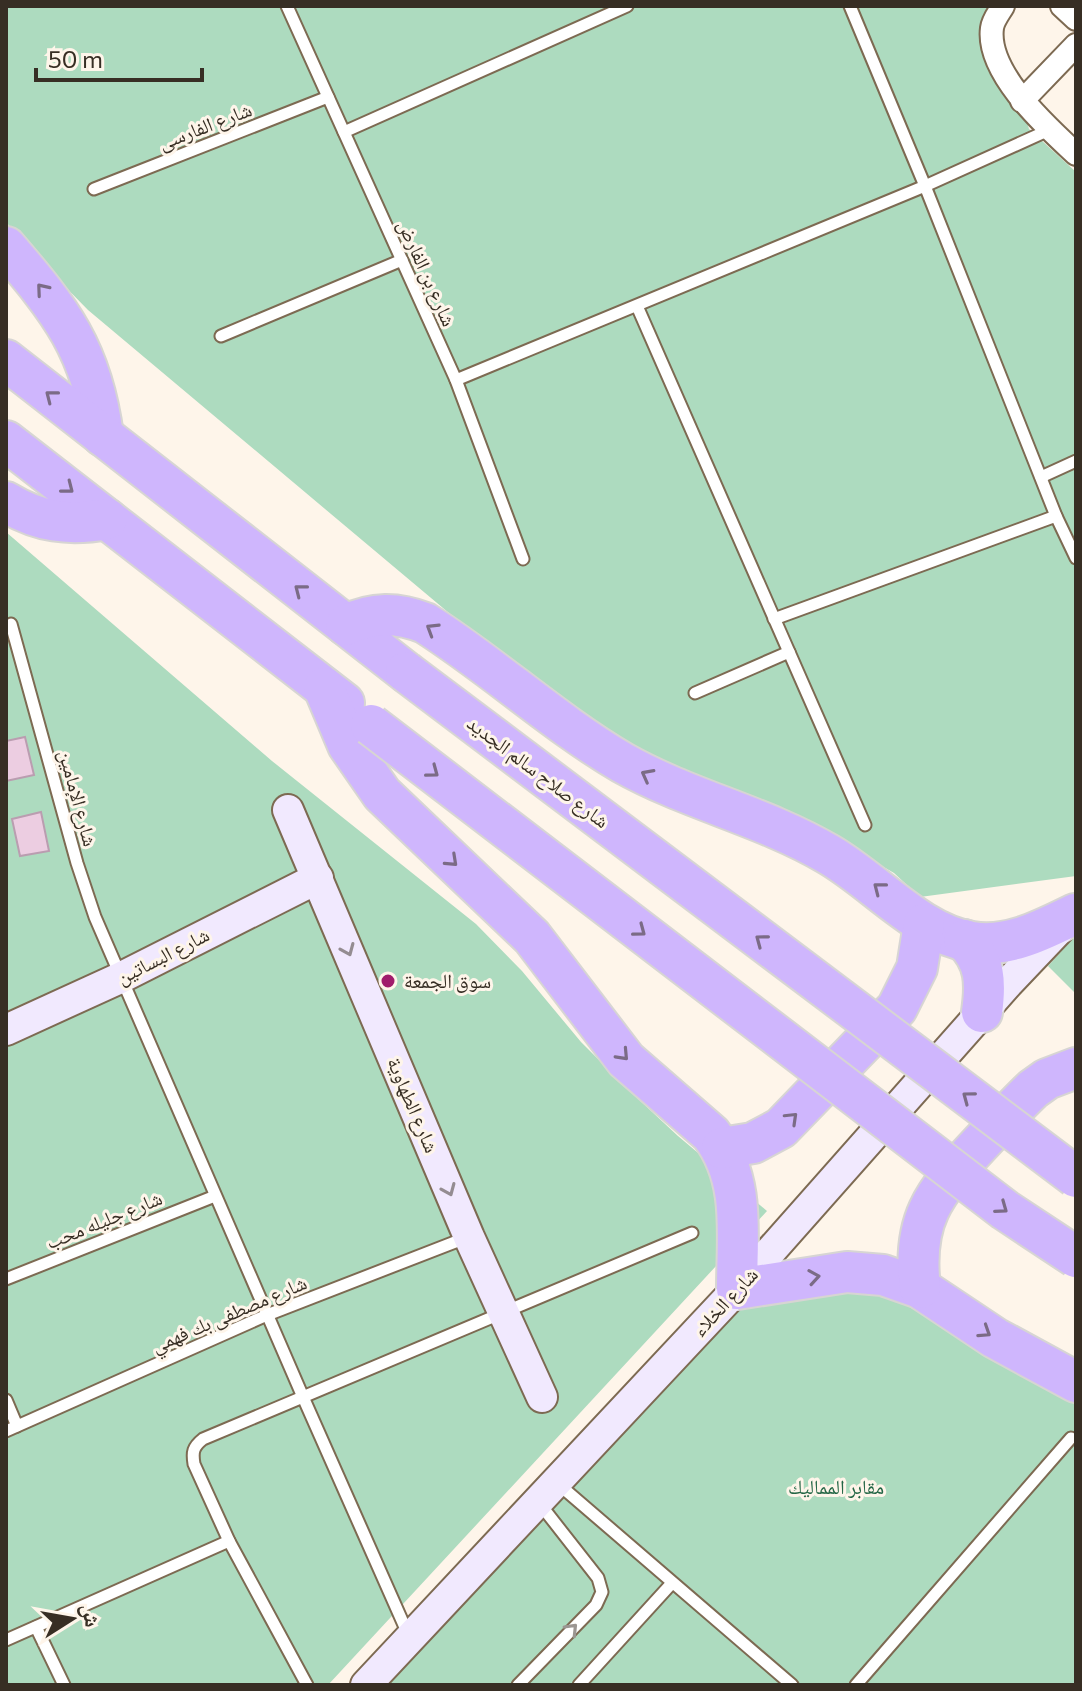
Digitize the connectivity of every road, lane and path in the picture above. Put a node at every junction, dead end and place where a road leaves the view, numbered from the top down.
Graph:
1 (287, 6) edge
2 (627, 6) edge
3 (850, 6) edge
4 (1010, 6) edge
5 (1062, 6) edge
6 (997, 15) edge
7 (1076, 19) edge
8 (1076, 45) edge
9 (328, 97) junction
10 (1022, 101) junction
11 (1049, 130) junction
12 (344, 132) junction
13 (1073, 146) edge
14 (925, 186) junction
15 (94, 189) dead end
16 (6, 247) edge
17 (402, 260) junction
18 (637, 306) junction
19 (221, 336) dead end
20 (8, 361) edge
21 (456, 380) junction
22 (103, 436) junction
23 (6, 441) edge
24 (1076, 461) edge
25 (1041, 477) junction
26 (6, 502) edge
27 (1056, 516) junction
28 (107, 519) junction
29 (1076, 558) edge
30 (523, 559) dead end
31 (774, 619) junction
32 (11, 624) dead end
33 (346, 625) junction
34 (789, 652) junction
35 (324, 688) junction
36 (695, 693) dead end
37 (288, 810) dead end
38 (865, 825) dead end
39 (318, 878) junction
40 (1075, 913) edge
41 (924, 924) junction
42 (964, 940) junction
43 (120, 978) junction
44 (982, 1012) junction
45 (6, 1030) edge
46 (1076, 1068) edge
47 (722, 1148) junction
48 (1076, 1177) edge
49 (215, 1196) junction
50 (692, 1233) dead end
51 (469, 1237) junction
52 (1076, 1257) edge
53 (6, 1279) edge
54 (920, 1288) junction
55 (737, 1289) junction
56 (503, 1313) junction
57 (267, 1315) junction
58 (1076, 1382) edge
59 (303, 1397) junction
60 (542, 1397) dead end
61 (6, 1400) edge
62 (12, 1429) edge
63 (1071, 1438) dead end
64 (547, 1492) junction
65 (229, 1541) junction
66 (672, 1583) junction
67 (36, 1627) junction
68 (410, 1638) junction
69 (6, 1640) edge
70 (64, 1685) edge
71 (307, 1685) edge
72 (366, 1685) edge
73 (518, 1685) edge
74 (579, 1685) edge
75 (792, 1685) edge
76 (856, 1685) edge

1 - 9 lane, شارع بن الفارض
2 - 12 lane
3 - 14 lane
4 - 6 street
5 - 7 street
6 - 10 street
8 - 10 street
9 - 12 lane, شارع بن الفارض
9 - 15 lane, شارع الفارسى
10 - 11 street
11 - 13 street
11 - 14 lane
12 - 17 lane, شارع بن الفارض
14 - 18 lane
14 - 25 lane
22 -> 16 highway
17 - 19 lane
17 - 21 lane, شارع بن الفارض
18 - 21 lane
18 - 31 lane
22 -> 20 highway, شارع صلاح سالم الجديد
21 - 30 lane, شارع بن الفارض
33 -> 22 highway, شارع صلاح سالم الجديد
23 -> 28 highway
24 - 25 lane
25 - 27 lane
26 - 28 highway
27 - 29 lane
27 - 31 lane
28 - 35 highway
31 - 34 lane
32 - 43 lane, شارع الإمامين
41 -> 33 highway
48 -> 33 highway, شارع صلاح سالم الجديد, bridge
34 - 36 lane
34 - 38 lane
35 -> 47 highway
35 -> 52 highway, bridge
37 - 39 street, شارع الطهاوية
39 - 43 street, شارع البساتين
39 -> 51 street, شارع الطهاوية
40 - 42 highway
40 - 44 street, شارع الخلاء
41 - 42 highway
47 -> 41 highway
42 - 44 highway
43 - 45 street, شارع البساتين
43 - 49 lane, شارع الإمامين
44 - 55 street, شارع الخلاء
46 - 54 highway
47 - 55 highway
49 - 53 lane, شارع جليله محب
49 - 57 lane, شارع الإمامين
50 - 56 lane
51 - 56 street, شارع الطهاوية
51 - 57 lane, شارع مصطفى بك فهمي
55 -> 54 highway
54 -> 58 highway
55 - 64 street, شارع الخلاء
56 - 59 lane
56 - 60 street, شارع الطهاوية
57 - 59 lane, شارع الإمامين
57 - 62 lane, شارع مصطفى بك فهمي
59 - 65 lane
59 - 68 lane, شارع الإمامين
61 - 62 lane
63 - 76 lane
64 - 66 lane
64 - 68 street, شارع الخلاء
73 -> 64 lane
65 - 67 lane
65 - 71 lane
66 - 74 lane
66 - 75 lane
67 - 69 lane
67 - 70 lane
68 - 72 street, شارع الخلاء

